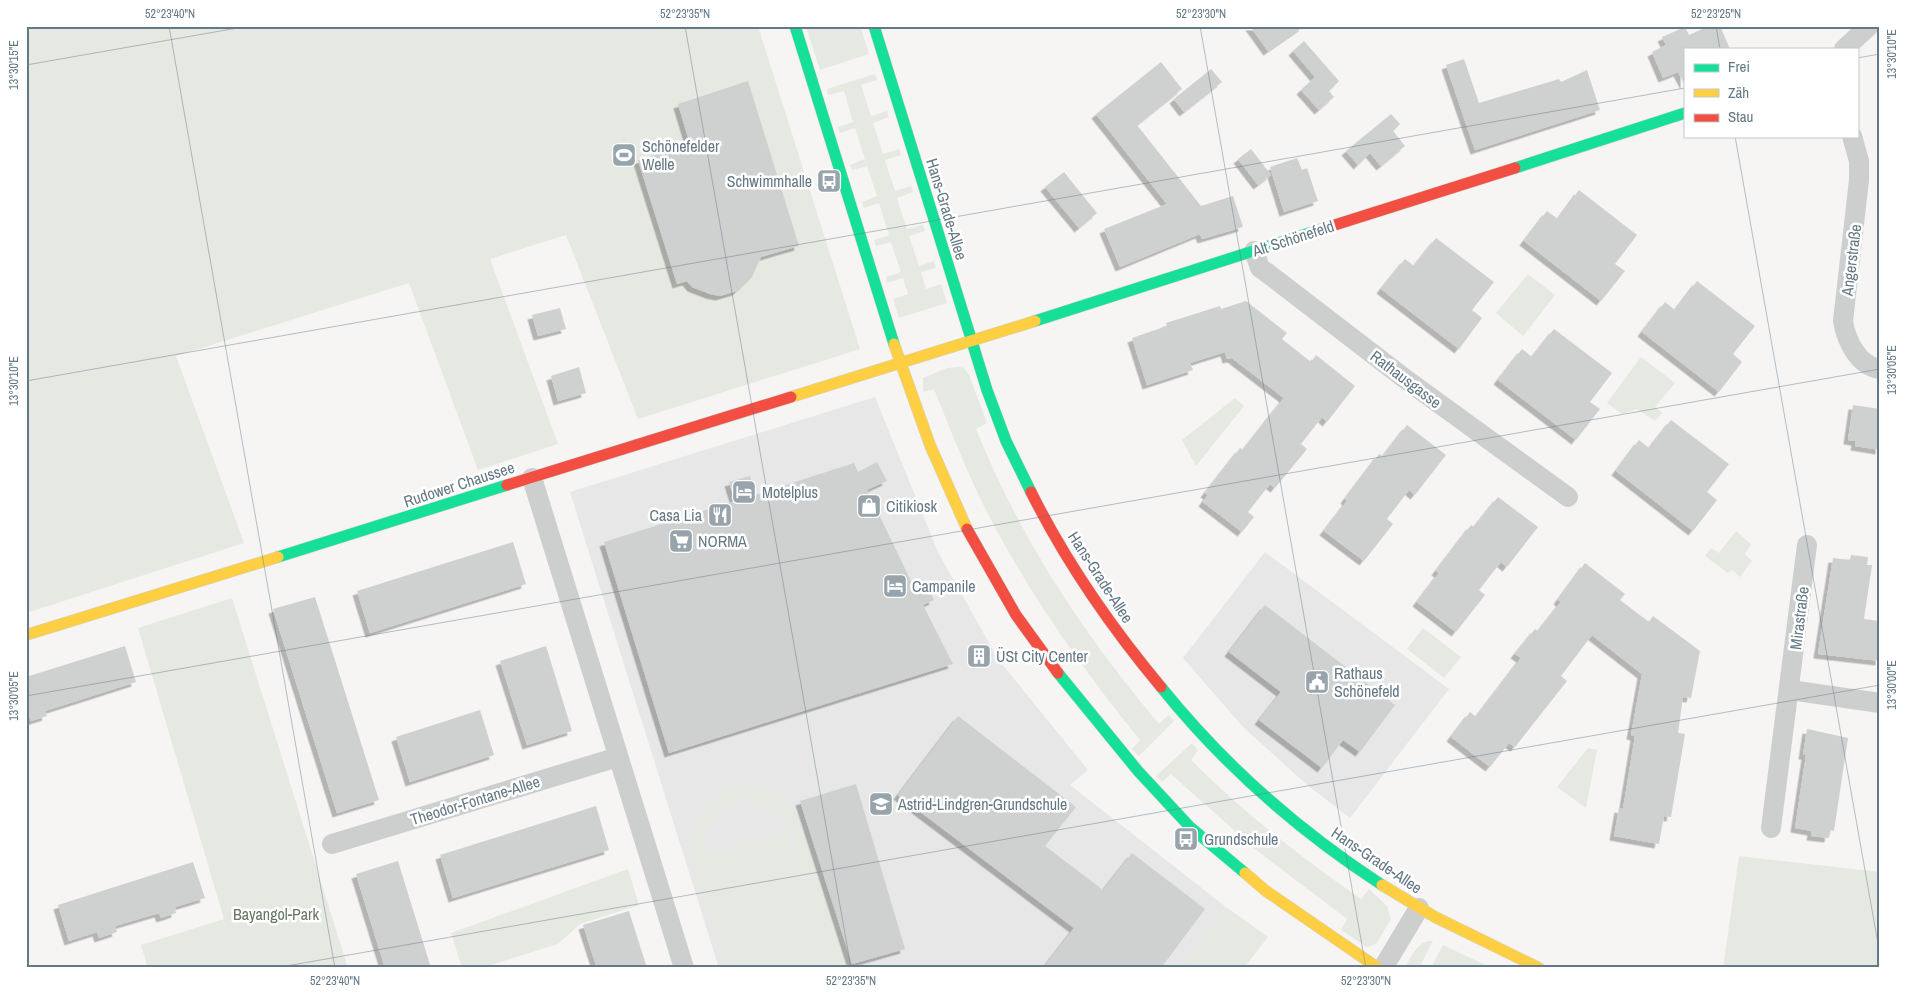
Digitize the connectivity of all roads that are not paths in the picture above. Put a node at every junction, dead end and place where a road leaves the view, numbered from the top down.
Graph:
1 (795, 26) edge
2 (874, 26) edge
3 (1866, 28) edge
4 (1845, 48) edge
5 (1684, 113) edge
6 (1853, 138) edge
7 (1254, 251) junction
8 (972, 340) junction
9 (900, 363) junction
10 (1880, 368) edge
11 (532, 478) junction
12 (1568, 497) dead end
13 (1807, 545) dead end
14 (26, 635) edge
15 (1790, 690) junction
16 (1880, 702) edge
17 (618, 757) junction
18 (1771, 828) dead end
19 (332, 844) dead end
20 (1419, 908) junction
21 (684, 968) edge
22 (1378, 968) edge
23 (1383, 968) edge
24 (1540, 968) edge

1 - 9 street
2 - 8 street, Hans-Grade-Allee
3 - 4 street
5 - 7 street, Alt Schönefeld
6 - 10 street, Angerstraße
7 - 8 street, Alt Schönefeld
7 - 12 street, Rathausgasse
8 - 9 street, Alt Schönefeld
8 - 20 street, Hans-Grade-Allee
9 - 11 street, Rudower Chaussee
9 - 22 street
11 - 14 street, Rudower Chaussee
11 - 17 street
13 - 15 street, Mirastraße
15 - 16 street
15 - 18 street, Mirastraße
17 - 19 street, Theodor-Fontane-Allee
17 - 21 street
20 - 23 street
20 - 24 street, Hans-Grade-Allee

